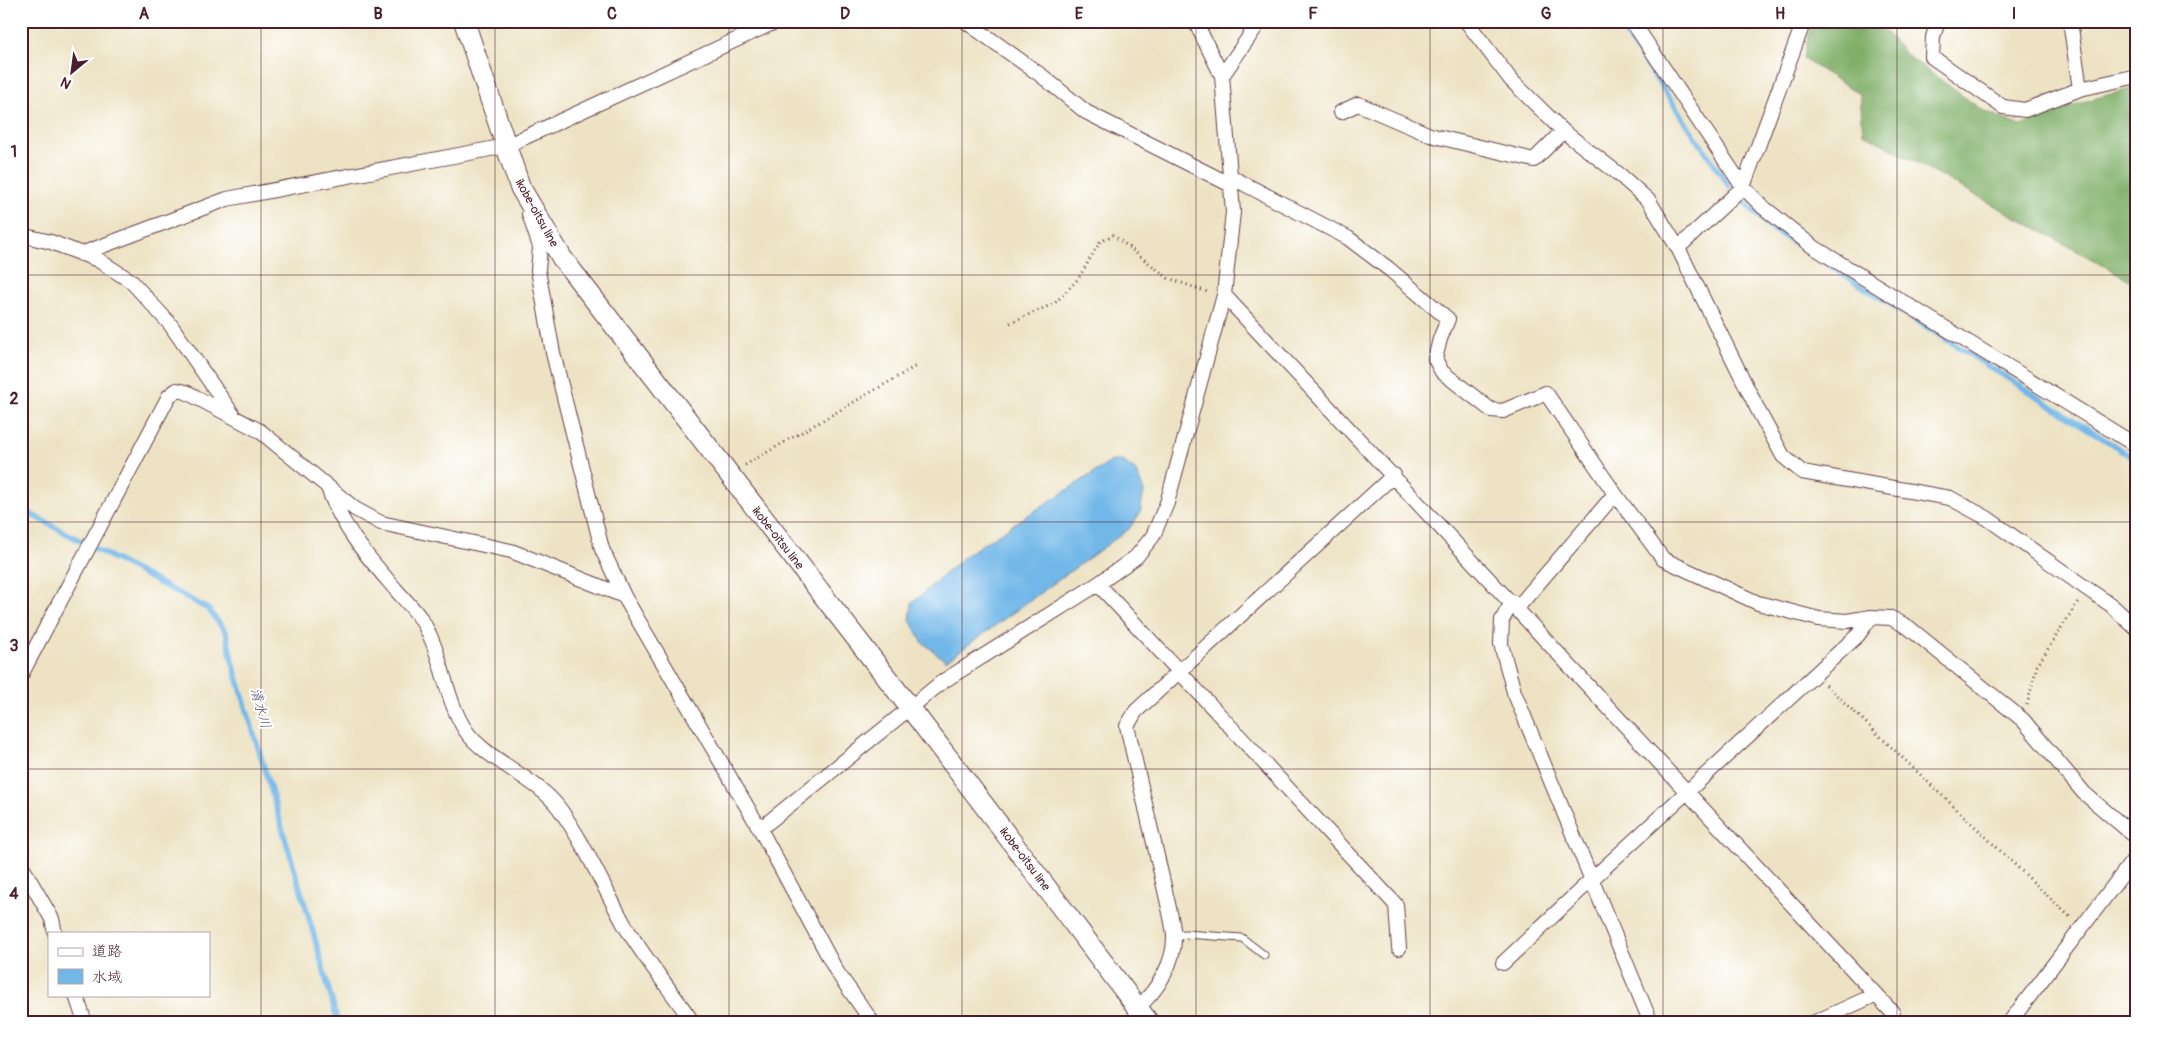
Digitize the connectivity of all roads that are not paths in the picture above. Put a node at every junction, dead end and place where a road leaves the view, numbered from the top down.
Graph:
1 (464, 21) edge
2 (777, 21) edge
3 (965, 21) edge
4 (1195, 21) edge
5 (1260, 21) edge
6 (1466, 21) edge
7 (1632, 21) edge
8 (1804, 21) edge
9 (1938, 21) edge
10 (2070, 21) edge
11 (1222, 76) junction
12 (2137, 76) edge
13 (2080, 89) junction
14 (1341, 112) dead end
15 (1563, 131) junction
16 (506, 146) junction
17 (1229, 180) junction
18 (520, 187) junction
19 (1743, 187) junction
20 (21, 235) edge
21 (1678, 248) junction
22 (81, 254) junction
23 (1224, 295) junction
24 (235, 417) junction
25 (2137, 446) edge
26 (1394, 475) junction
27 (328, 487) junction
28 (1615, 494) junction
29 (1098, 584) junction
30 (624, 596) junction
31 (1514, 605) junction
32 (1871, 617) junction
33 (2137, 629) edge
34 (1180, 671) junction
35 (21, 675) edge
36 (911, 709) junction
37 (1688, 792) junction
38 (760, 830) junction
39 (2137, 838) edge
40 (2137, 855) edge
41 (21, 865) edge
42 (1591, 880) junction
43 (55, 932) edge
44 (1174, 936) junction
45 (1399, 948) dead end
46 (1264, 955) dead end
47 (1504, 963) dead end
48 (1875, 995) junction
49 (76, 996) edge
50 (1144, 1015) edge
51 (85, 1023) edge
52 (694, 1023) edge
53 (873, 1023) edge
54 (1650, 1023) edge
55 (1813, 1023) edge
56 (1896, 1023) edge
57 (2009, 1023) edge

1 - 16 main road, ikobe-oitsu line
2 - 16 street
3 - 17 street
4 - 11 street
5 - 11 street
6 - 15 street
7 - 19 street
8 - 19 street
9 - 13 street
10 - 13 street
11 - 17 street
12 - 13 street
14 - 15 street
15 - 21 street
16 - 18 main road, ikobe-oitsu line
16 - 22 street
17 - 23 street
17 - 28 street
18 - 30 street
18 - 36 main road, ikobe-oitsu line
19 - 21 street
19 - 25 street
20 - 22 street
21 - 33 street
22 - 24 street
23 - 26 street
23 - 29 street
24 - 27 street
24 - 35 street
26 - 31 street
26 - 34 street
27 - 30 street
27 - 52 street
28 - 31 street
28 - 32 street
29 - 34 street
29 - 36 street
30 - 38 street
31 - 37 street
31 - 42 street
32 - 37 street
32 - 39 street
34 - 44 street
34 - 45 street
36 - 38 street
36 - 50 main road, ikobe-oitsu line
37 - 42 street
37 - 48 street
38 - 53 street
40 - 57 street
41 - 43 street
42 - 47 street
42 - 54 street
44 - 46 lane
44 - 50 street
48 - 55 street
48 - 56 street
49 - 51 street

